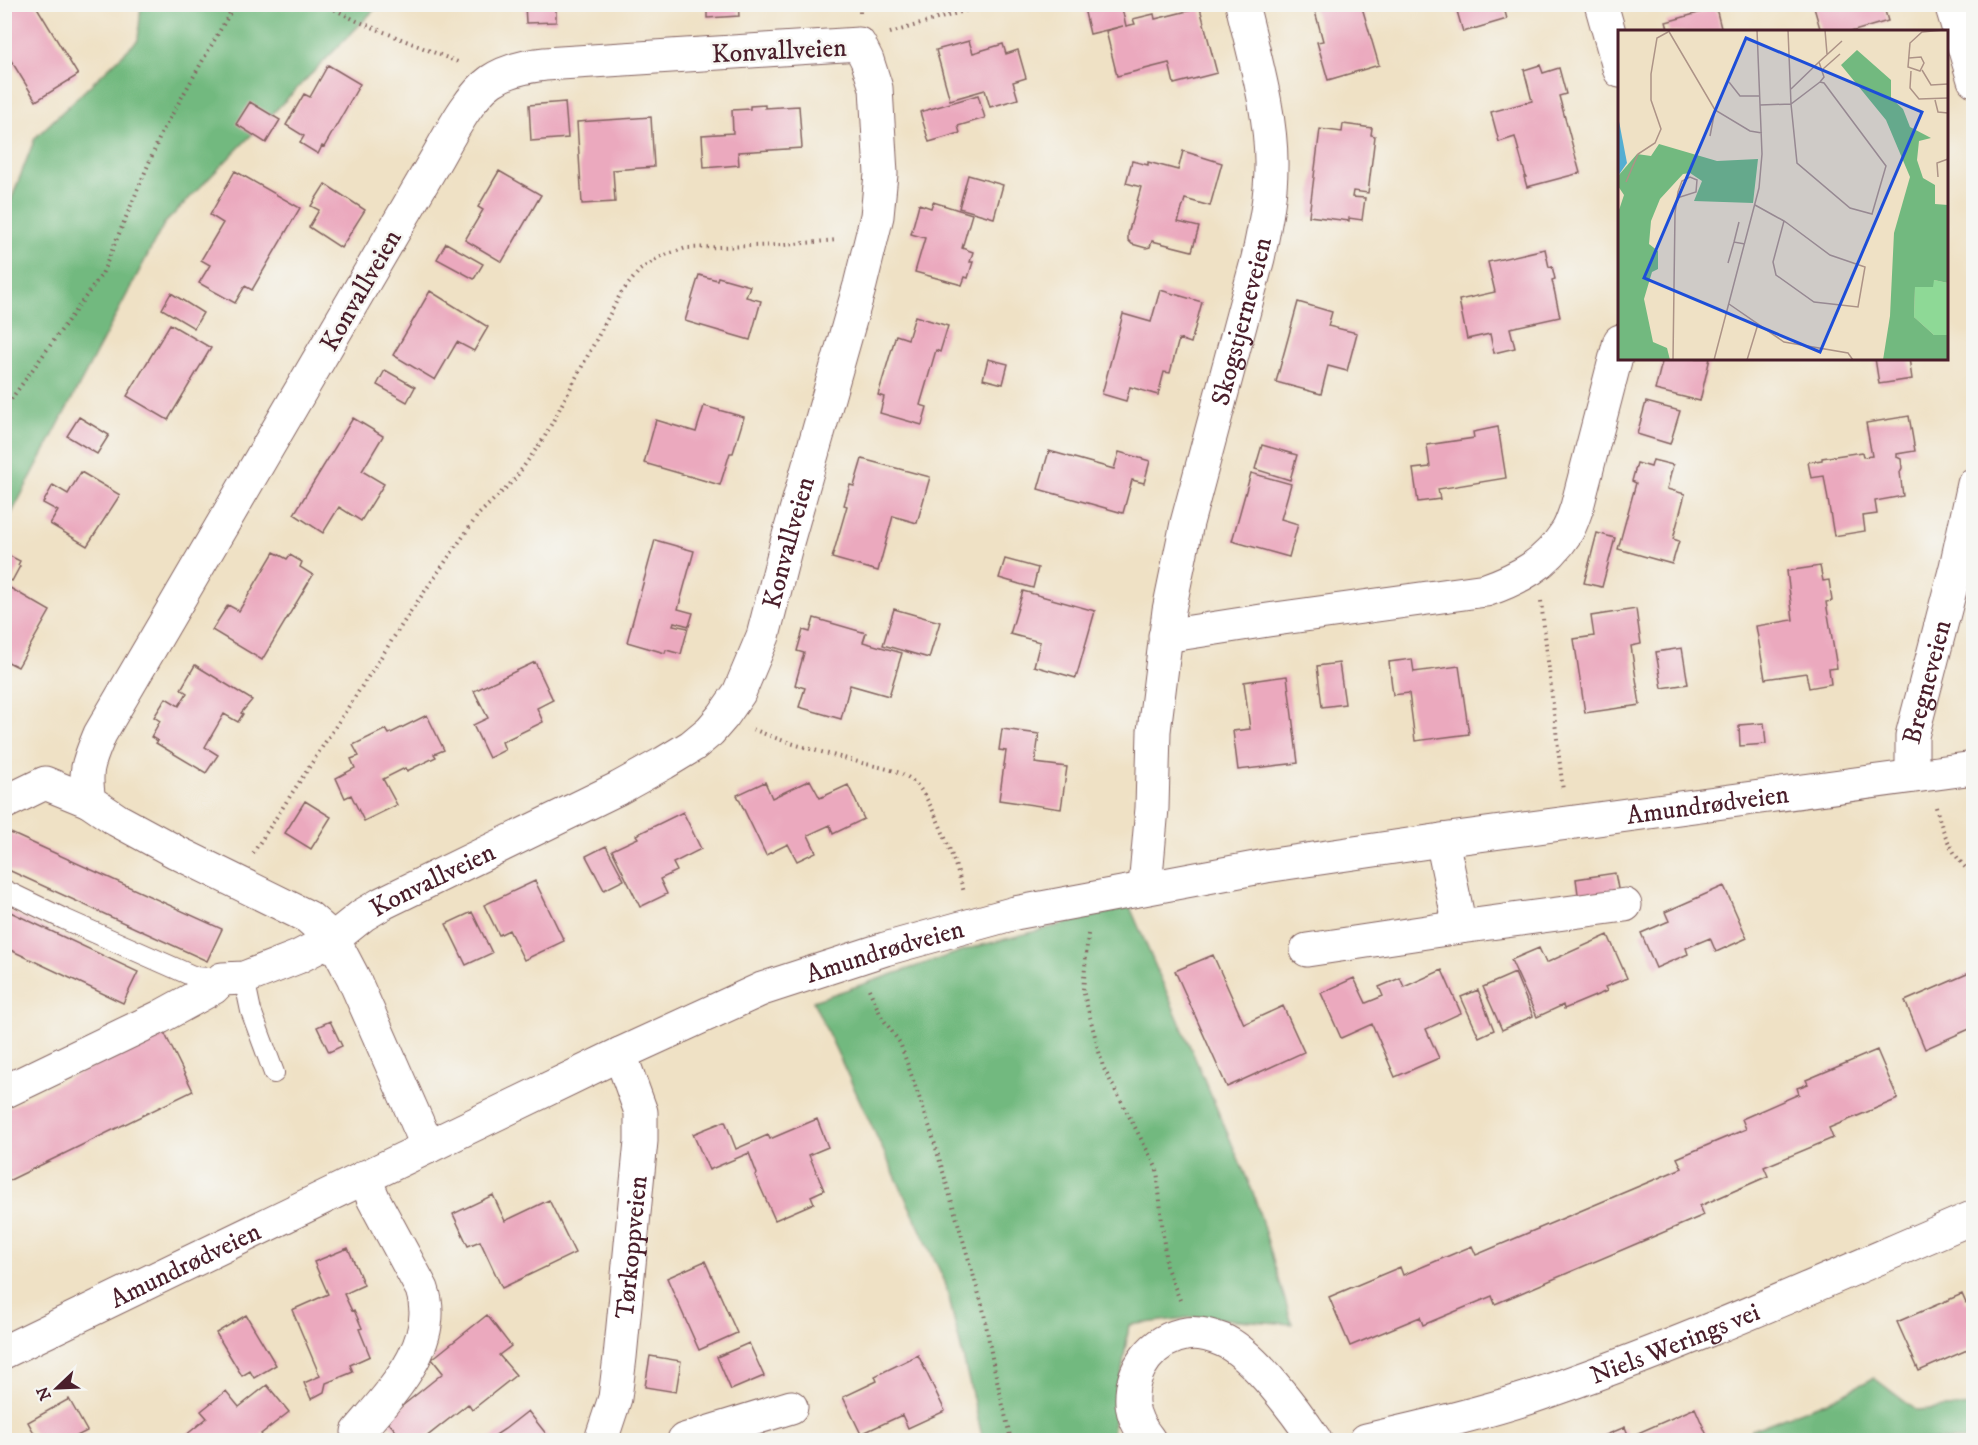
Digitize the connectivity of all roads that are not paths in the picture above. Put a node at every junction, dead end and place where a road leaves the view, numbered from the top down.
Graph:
1 (1242, 4) edge
2 (1601, 4) edge
3 (1951, 4) edge
4 (1618, 64) edge
5 (1974, 80) edge
6 (1618, 349) edge
7 (1974, 484) edge
8 (1970, 518) edge
9 (1165, 636) junction
10 (1974, 768) edge
11 (1921, 775) junction
12 (89, 801) junction
13 (4, 803) edge
14 (1442, 840) junction
15 (1145, 887) junction
16 (4, 890) edge
17 (1625, 905) dead end
18 (1460, 927) junction
19 (333, 939) junction
20 (1307, 950) dead end
21 (233, 979) junction
22 (620, 1054) junction
23 (274, 1073) dead end
24 (4, 1092) edge
25 (428, 1147) junction
26 (364, 1177) junction
27 (1974, 1217) edge
28 (4, 1352) edge
29 (791, 1407) dead end
30 (358, 1432) dead end
31 (601, 1440) edge
32 (684, 1440) edge
33 (1149, 1440) edge
34 (1315, 1440) edge
35 (1366, 1440) edge

1 - 9 street, Skogstjerneveien
2 - 4 street
3 - 5 street
6 - 9 street
7 - 8 street, Bregneveien
8 - 11 street, Bregneveien
9 - 15 street, Skogstjerneveien
10 - 11 street, Amundrødveien
11 - 14 street, Amundrødveien
12 - 13 street
12 - 19 street
12 - 19 street, Konvallveien
14 - 15 street, Amundrødveien
14 - 18 street
15 - 22 street, Amundrødveien
16 - 21 lane
17 - 18 street
18 - 20 street
19 - 21 street, Konvallveien
19 - 25 street
21 - 23 lane
21 - 24 street, Konvallveien
22 - 25 street, Amundrødveien
22 - 31 street, Tørkoppveien
25 - 26 street, Amundrødveien
26 - 28 street, Amundrødveien
26 - 30 street
27 - 35 street, Niels Werings vei
29 - 32 street
33 - 34 street

